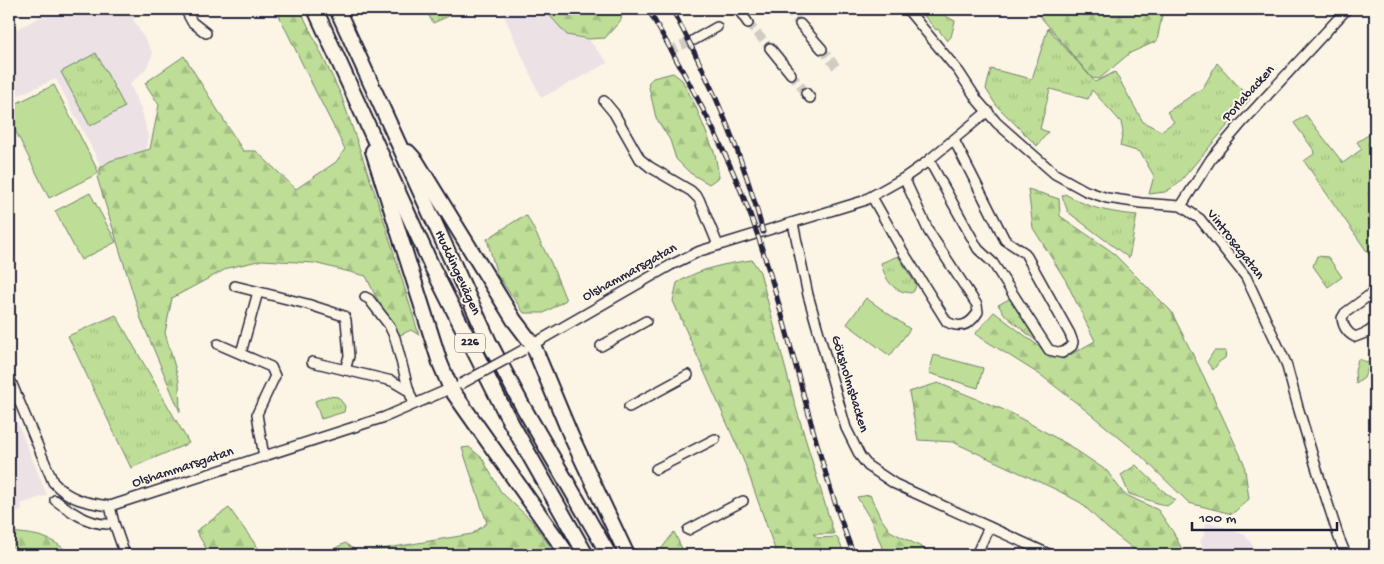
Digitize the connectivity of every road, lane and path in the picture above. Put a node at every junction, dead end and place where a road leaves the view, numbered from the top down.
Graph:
1 (185, 9) edge
2 (315, 9) edge
3 (337, 9) edge
4 (747, 9) edge
5 (907, 9) edge
6 (1347, 9) edge
7 (748, 22) tunnel mouth
8 (800, 24) tunnel mouth
9 (717, 27) dead end
10 (206, 33) dead end
11 (694, 40) tunnel mouth
12 (770, 48) tunnel mouth
13 (822, 49) tunnel mouth
14 (791, 74) tunnel mouth
15 (604, 101) dead end
16 (988, 111) junction
17 (368, 124) junction
18 (954, 140) junction
19 (398, 141) junction
20 (929, 160) junction
21 (904, 178) junction
22 (872, 196) junction
23 (1181, 206) junction
24 (794, 224) junction
25 (718, 245) junction
26 (236, 286) dead end
27 (1375, 291) edge
28 (258, 292) junction
29 (365, 297) dead end
30 (646, 321) dead end
31 (1375, 327) edge
32 (218, 344) dead end
33 (601, 346) dead end
34 (528, 348) junction
35 (241, 353) junction
36 (312, 362) dead end
37 (345, 370) junction
38 (688, 375) dead end
39 (9, 377) edge
40 (456, 386) junction
41 (409, 391) junction
42 (414, 404) junction
43 (629, 407) dead end
44 (715, 439) dead end
45 (264, 457) junction
46 (656, 469) dead end
47 (55, 500) dead end
48 (743, 501) dead end
49 (110, 506) junction
50 (108, 524) dead end
51 (989, 527) junction
52 (688, 530) dead end
53 (125, 555) edge
54 (568, 555) edge
55 (586, 555) edge
56 (609, 555) edge
57 (627, 555) edge
58 (976, 555) edge
59 (1052, 555) edge
60 (1346, 555) edge

1 - 10 street
2 - 17 main road, Huddingevägen / 226
3 - 19 main road, Huddingevägen / 226
4 - 7 street
5 - 16 street
6 - 23 street, Porlabacken
8 - 13 street
9 - 11 street
12 - 14 street
15 - 25 street
16 - 18 street, Olshammarsgatan
16 - 23 street
17 - 40 main road
17 - 55 main road, Huddingevägen / 226
18 - 20 street, Olshammarsgatan
18 - 20 street
19 - 34 main road
19 - 56 main road, Huddingevägen / 226
20 - 21 street, Olshammarsgatan
21 - 22 street, Olshammarsgatan
21 - 22 street
22 - 24 street, Olshammarsgatan
23 - 60 street, Vintrosagatan
24 - 25 street, Olshammarsgatan
24 - 51 street, Göksholmsbacken
25 - 34 street, Olshammarsgatan
26 - 28 street
27 - 31 street
28 - 35 street
28 - 37 street
29 - 41 street
30 - 33 street
32 - 35 street
34 - 40 street, Olshammarsgatan, bridge
34 - 57 main road
35 - 45 street
36 - 37 street
37 - 41 street
38 - 43 street
39 - 49 street
40 - 42 street, Olshammarsgatan
40 - 54 main road
41 - 42 street
42 - 45 street, Olshammarsgatan
44 - 46 street
45 - 49 street, Olshammarsgatan
47 - 50 street
48 - 52 street
49 - 53 street
51 - 58 street
51 - 59 street, Göksholmsbacken

